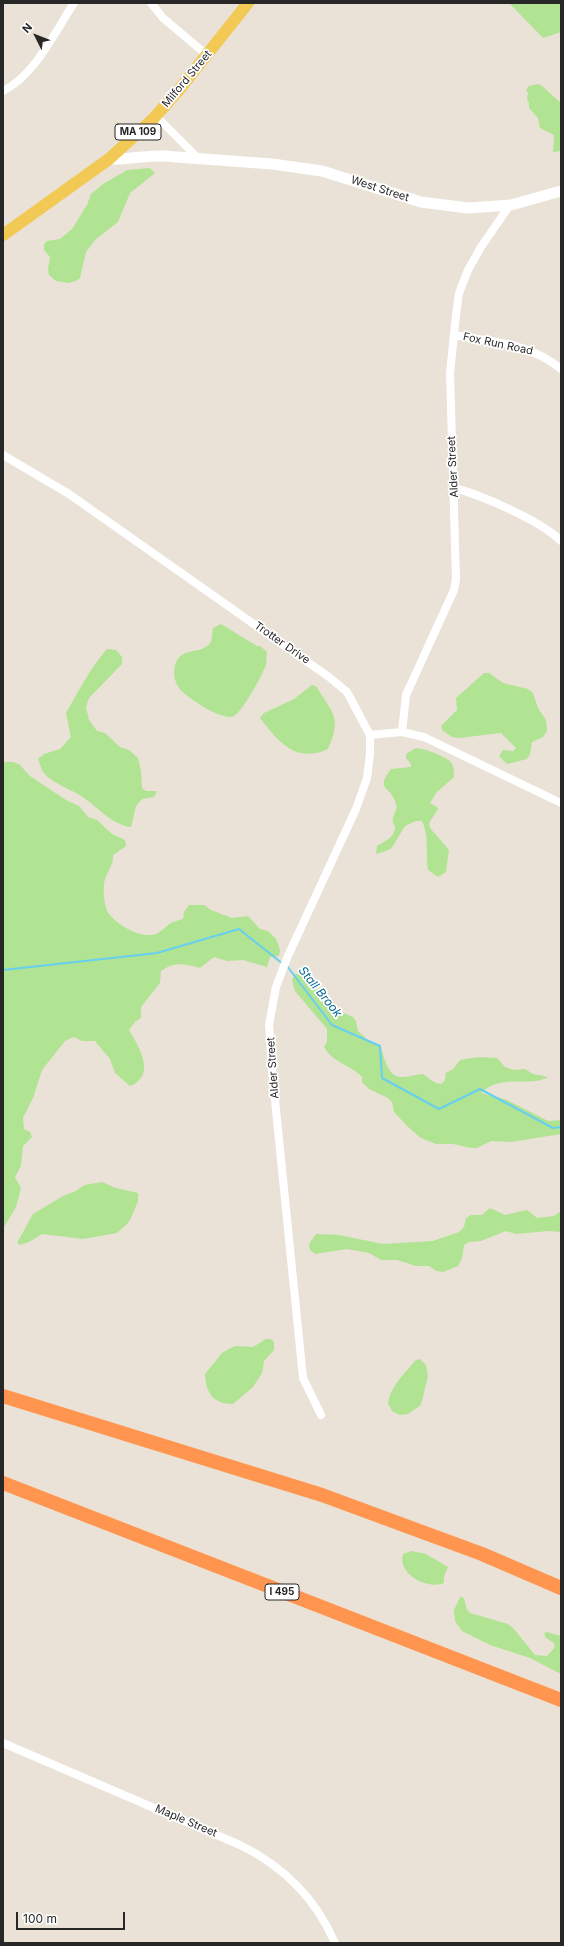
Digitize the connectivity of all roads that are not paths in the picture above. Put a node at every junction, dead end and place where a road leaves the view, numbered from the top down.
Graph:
1 (74, 3) edge
2 (151, 3) edge
3 (248, 3) edge
4 (207, 55) junction
5 (3, 91) edge
6 (156, 116) junction
7 (198, 158) junction
8 (109, 159) junction
9 (561, 191) edge
10 (510, 205) junction
11 (3, 235) edge
12 (454, 335) junction
13 (561, 368) edge
14 (3, 455) edge
15 (454, 488) junction
16 (561, 541) edge
17 (402, 732) junction
18 (370, 735) junction
19 (561, 802) edge
20 (3, 1396) edge
21 (321, 1415) dead end
22 (3, 1483) edge
23 (561, 1588) edge
24 (561, 1700) edge
25 (3, 1743) edge
26 (335, 1943) edge

1 - 5 street
2 - 4 street
3 - 4 main road, Milford Street / MA 109
4 - 6 main road, Milford Street / MA 109
6 - 7 street
6 - 8 main road, Milford Street / MA 109
7 - 8 street, West Street
7 - 10 street, West Street
8 - 11 main road, Milford Street / MA 109
9 - 10 street, West Street
10 - 12 street, Alder Street
12 - 13 street, Fox Run Road
12 - 15 street, Alder Street
14 - 18 street, Trotter Drive
15 - 16 street
15 - 17 street, Alder Street
17 - 18 street
17 - 19 street
18 - 21 street, Alder Street
20 - 23 highway
22 - 24 highway, I 495
25 - 26 street, Maple Street

